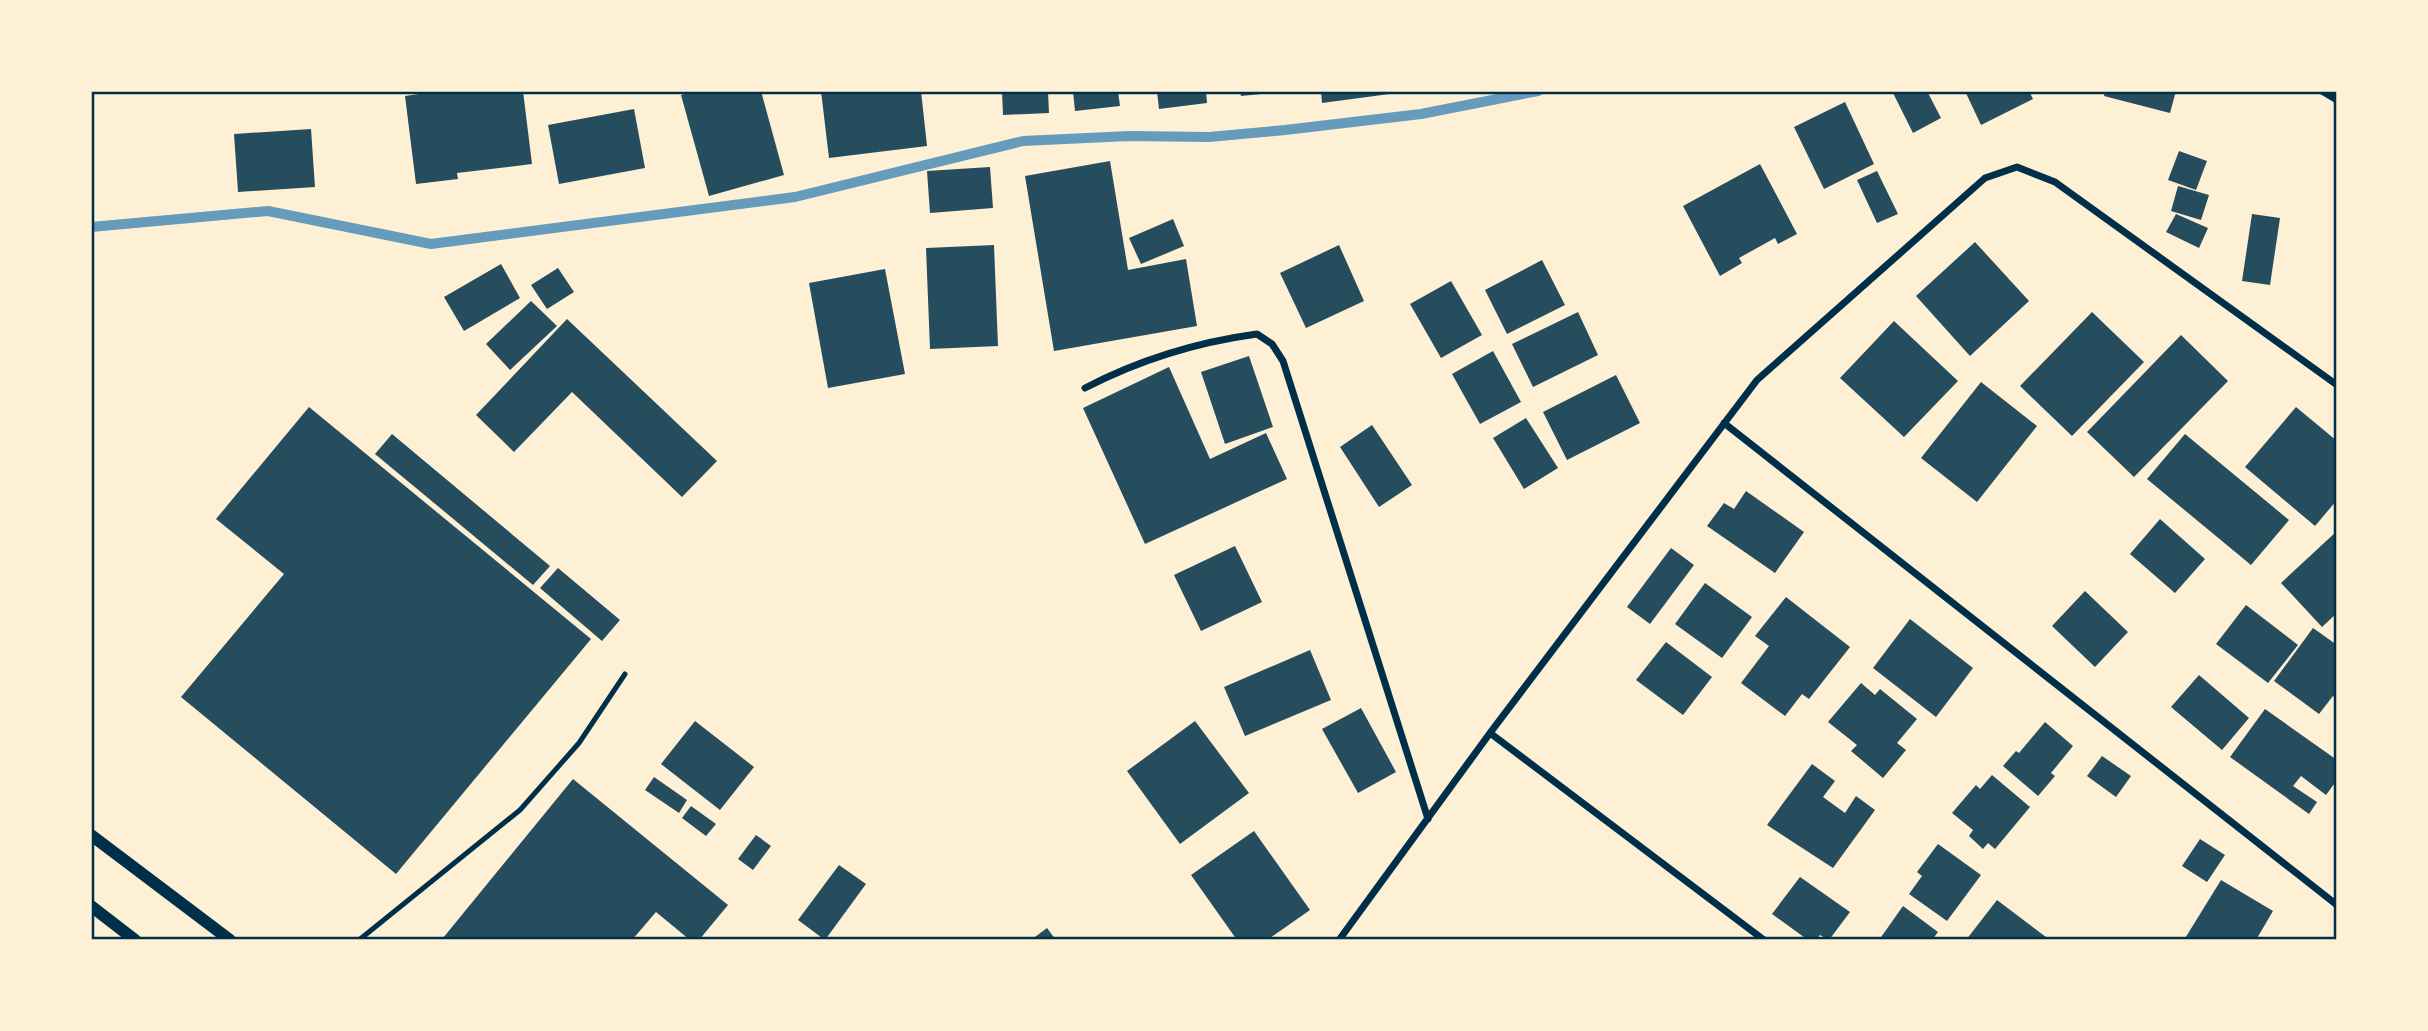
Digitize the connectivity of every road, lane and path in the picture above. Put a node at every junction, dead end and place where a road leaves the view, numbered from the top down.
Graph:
1 (2322, 91) edge
2 (2337, 100) edge
3 (2337, 384) edge
4 (1085, 388) dead end
5 (1724, 423) junction
6 (625, 674) dead end
7 (1490, 733) junction
8 (1428, 819) junction
9 (91, 835) edge
10 (2337, 905) edge
11 (91, 906) edge
12 (135, 940) edge
13 (230, 940) edge
14 (359, 940) edge
15 (1339, 940) edge
16 (1764, 940) edge

1 - 2 street
3 - 5 street
4 - 8 street
5 - 7 street
5 - 10 street
6 - 14 lane
7 - 8 street
7 - 16 street
8 - 15 street
9 - 13 street
11 - 12 street

